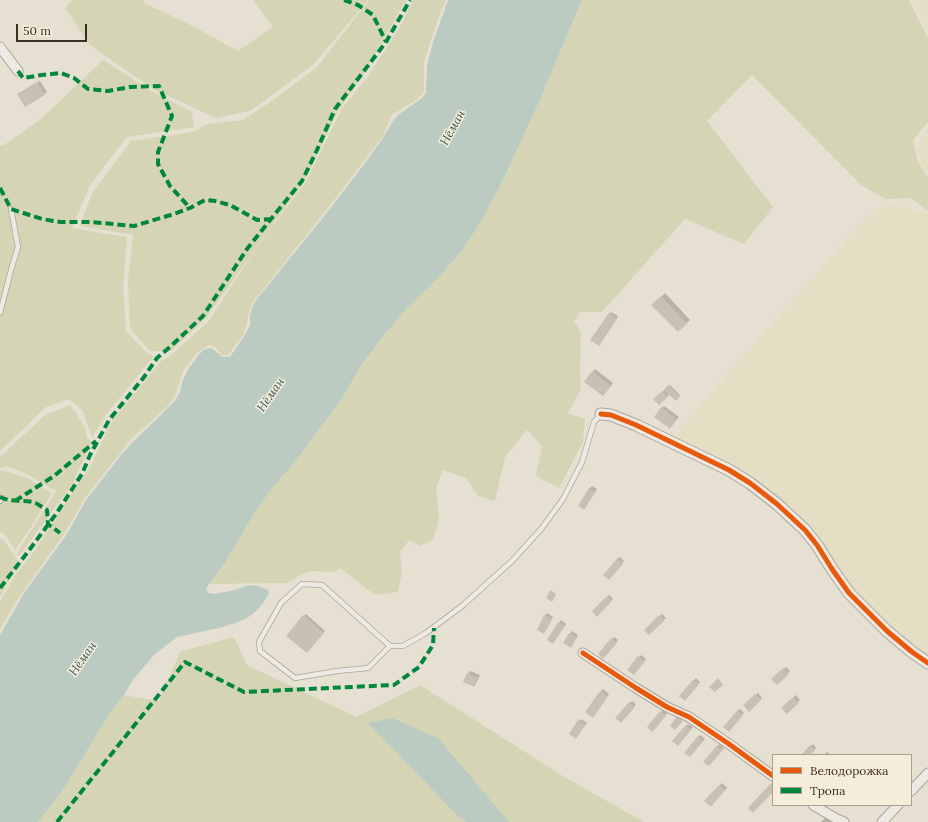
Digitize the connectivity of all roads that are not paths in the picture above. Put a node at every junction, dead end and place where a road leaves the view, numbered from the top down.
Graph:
1 (0, 48) edge
2 (18, 71) dead end
3 (11, 209) dead end
4 (0, 313) edge
5 (601, 414) joint
6 (390, 646) junction
7 (583, 653) dead end
8 (928, 663) edge
9 (928, 773) edge
10 (772, 775) edge
11 (912, 791) edge
12 (815, 806) edge
13 (897, 806) edge
14 (844, 822) edge
15 (882, 822) edge

1 - 2 street
3 - 4 lane
5 - 6 lane
5 - 8 street
6 - 6 lane
7 - 10 street
9 - 11 street
12 - 14 street
13 - 15 street

